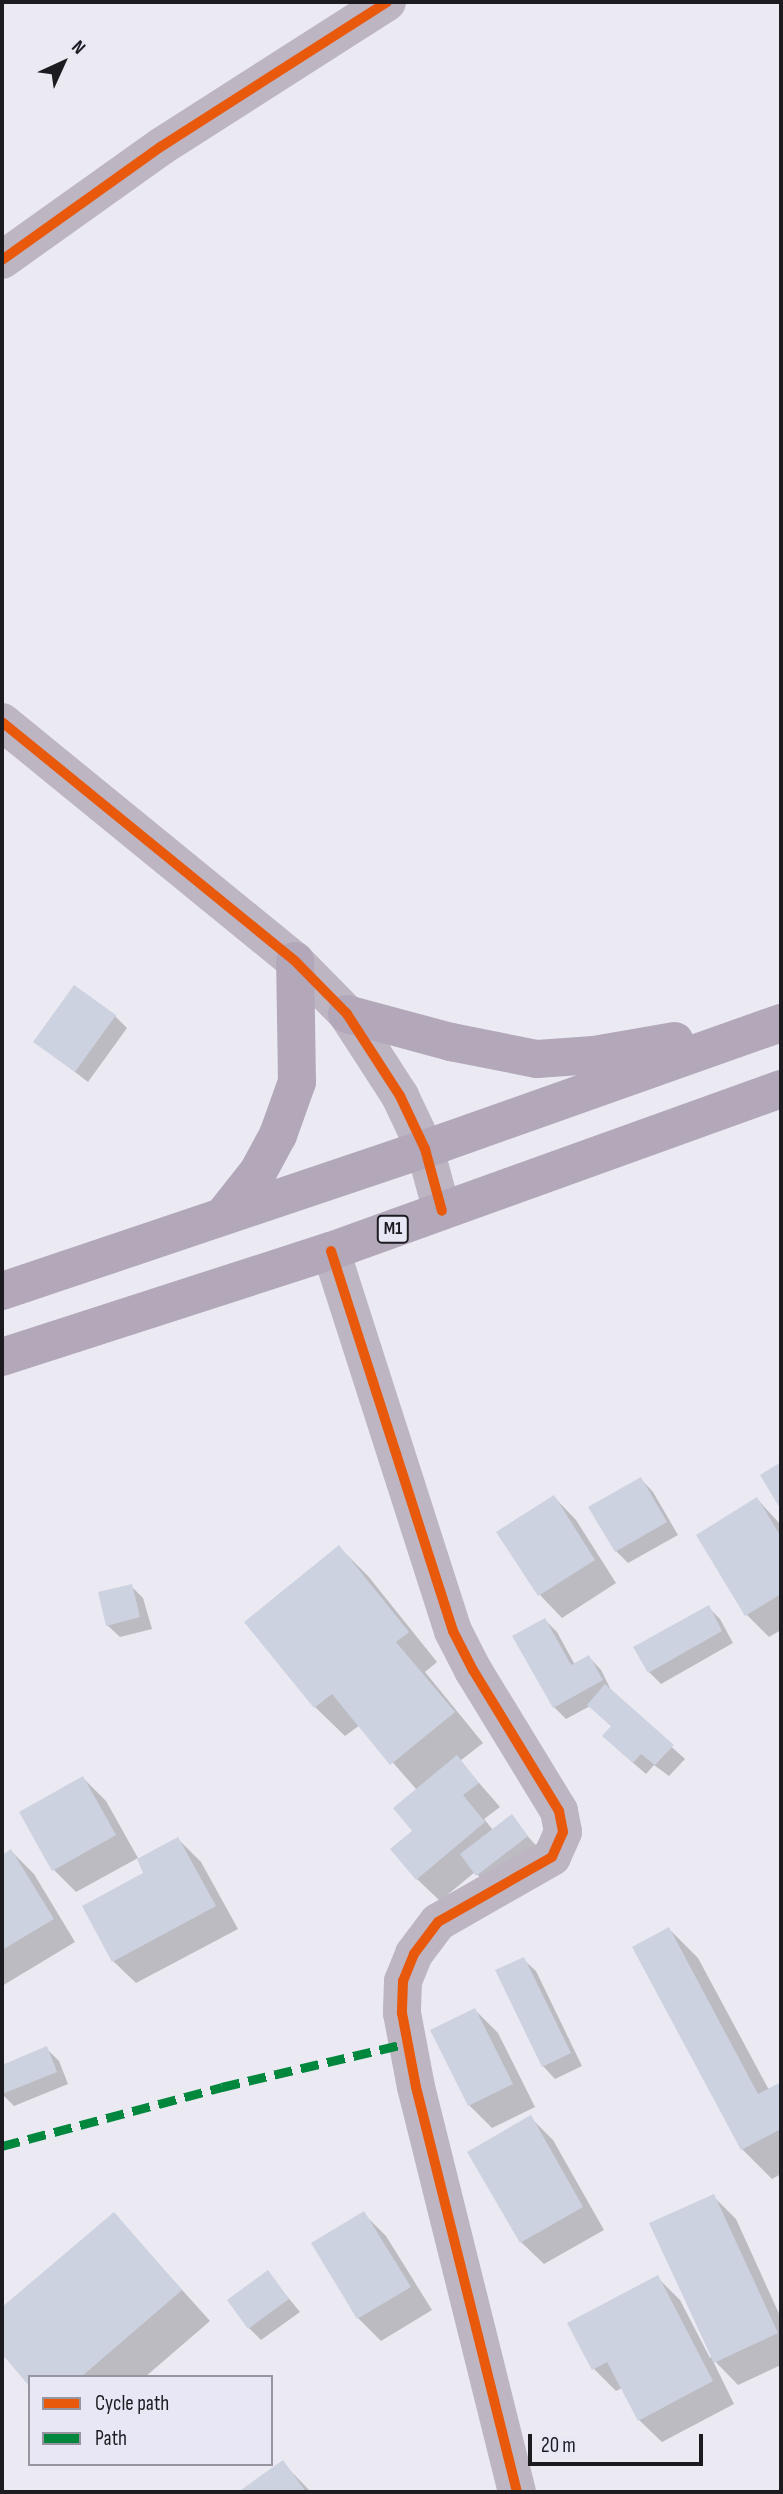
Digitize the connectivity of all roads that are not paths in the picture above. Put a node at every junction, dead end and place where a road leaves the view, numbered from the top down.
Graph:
1 (387, 2) edge
2 (2, 260) edge
3 (2, 722) edge
4 (295, 961) junction
5 (347, 1014) junction
6 (768, 1027) edge
7 (781, 1089) edge
8 (425, 1149) junction
9 (442, 1211) junction
10 (223, 1216) junction
11 (331, 1251) junction
12 (2, 1291) edge
13 (2, 1357) edge
14 (517, 2492) edge

1 - 2 street
3 - 4 street
4 - 5 street
4 - 10 highway
5 - 6 highway
5 - 8 street
6 - 8 highway
7 - 9 highway, M1
8 - 9 street
8 - 10 highway
9 - 11 highway, M1
10 - 12 highway
11 - 13 highway, M1
11 - 14 street

